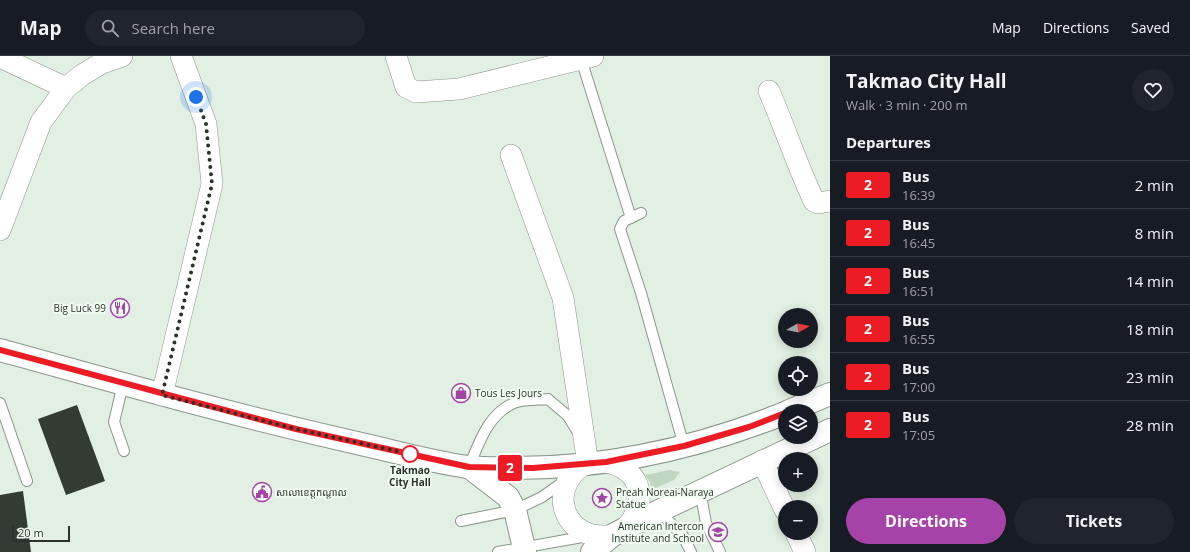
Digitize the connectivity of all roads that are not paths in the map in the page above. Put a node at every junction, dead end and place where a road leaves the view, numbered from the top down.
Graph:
1 (122, 56) edge
2 (181, 56) edge
3 (396, 56) edge
4 (0, 57) edge
5 (587, 58) edge
6 (66, 88) junction
7 (769, 92) dead end
8 (511, 155) dead end
9 (830, 201) edge
10 (641, 213) dead end
11 (631, 218) junction
12 (0, 230) edge
13 (0, 351) edge
14 (123, 384) junction
15 (830, 394) edge
16 (162, 395) junction
17 (0, 403) edge
18 (806, 404) edge
19 (778, 416) edge
20 (830, 430) edge
21 (585, 443) junction
22 (684, 446) junction
23 (124, 450) dead end
24 (762, 461) junction
25 (469, 467) junction
26 (586, 467) junction
27 (27, 481) dead end
28 (700, 490) junction
29 (780, 500) edge
30 (515, 510) junction
31 (659, 510) junction
32 (461, 521) dead end
33 (618, 533) junction
34 (799, 540) edge
35 (591, 544) edge
36 (524, 549) edge
37 (498, 552) edge
38 (691, 552) edge
39 (720, 552) edge
40 (805, 552) edge

1 - 6 street
2 - 16 street
3 - 5 street
4 - 6 street
5 - 11 lane
6 - 12 street
7 - 9 street
8 - 21 street
10 - 11 lane
11 - 22 lane
13 - 14 main road
14 - 16 main road
14 - 23 lane
15 - 18 main road
16 - 25 main road
17 - 27 lane
19 - 22 main road
20 - 24 main road
21 - 25 lane
21 - 26 street
22 - 26 main road
24 - 28 main road
24 - 29 street
25 - 26 main road
25 - 30 main road
26 - 30 lane
26 - 33 street
26 - 35 street
28 - 31 main road
28 - 39 lane
30 - 32 lane
30 - 36 main road
31 - 33 main road
31 - 38 lane
33 - 35 main road
34 - 40 street
35 - 36 lane
36 - 37 lane

